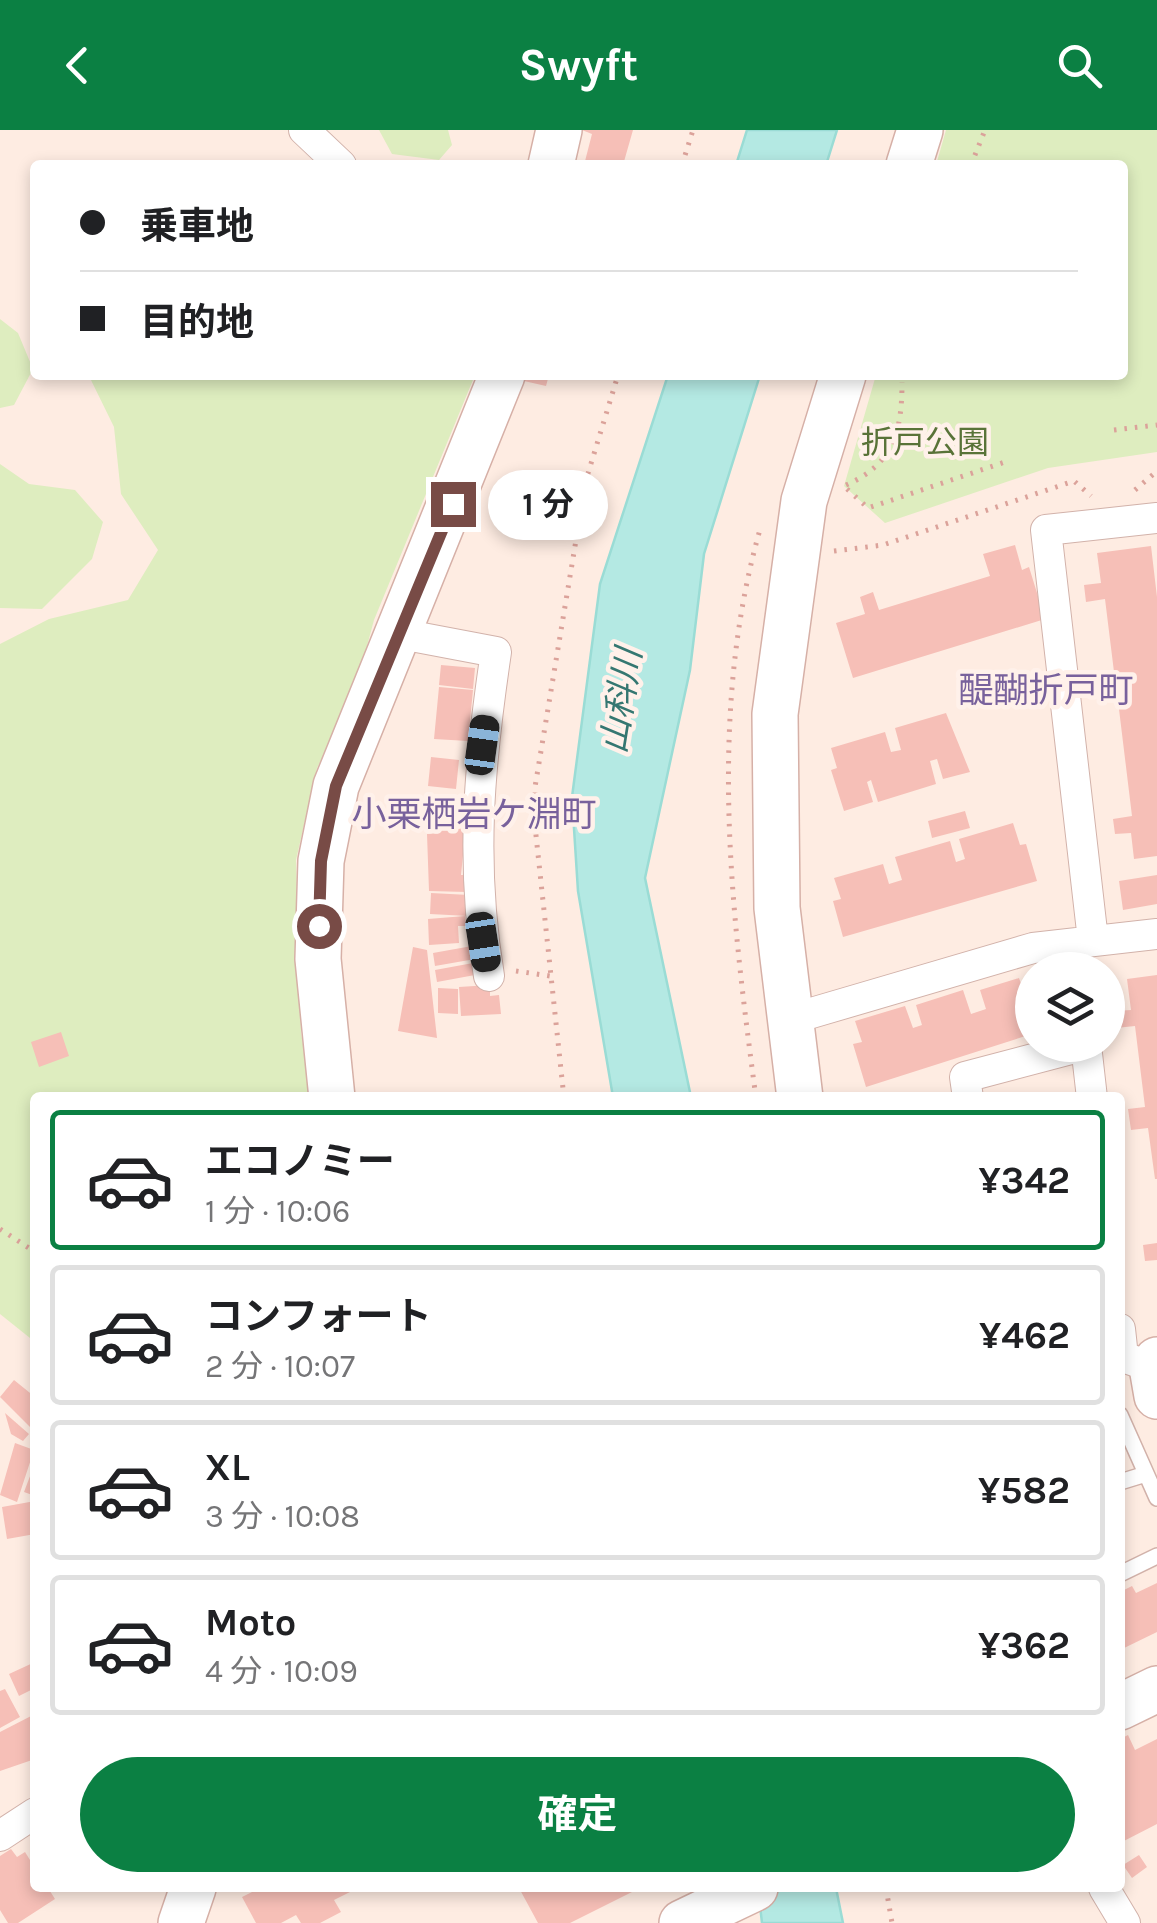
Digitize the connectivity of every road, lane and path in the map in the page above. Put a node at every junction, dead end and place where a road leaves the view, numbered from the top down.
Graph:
1 (304, 130) edge
2 (558, 130) edge
3 (692, 130) edge
4 (920, 130) edge
5 (985, 130) edge
6 (336, 160) edge
7 (553, 160) edge
8 (683, 160) edge
9 (911, 160) edge
10 (973, 160) edge
11 (500, 380) edge
12 (616, 380) edge
13 (842, 380) edge
14 (902, 382) dead end
15 (1157, 425) edge
16 (1114, 430) dead end
17 (1005, 462) dead end
18 (1155, 474) edge
19 (1103, 495) dead end
20 (1151, 504) edge
21 (821, 552) dead end
22 (401, 634) junction
23 (1157, 934) edge
24 (1081, 950) edge
25 (501, 974) joint
26 (550, 976) junction
27 (790, 1019) junction
28 (1022, 1062) edge
29 (1088, 1062) edge
30 (331, 1092) edge
31 (563, 1092) edge
32 (799, 1092) edge
33 (967, 1092) edge
34 (1091, 1092) edge
35 (0, 1228) edge
36 (30, 1249) edge
37 (1125, 1358) edge
38 (1155, 1374) edge
39 (1125, 1426) edge
40 (1146, 1474) junction
41 (1125, 1480) edge
42 (1157, 1498) edge
43 (1157, 1556) edge
44 (1125, 1572) edge
45 (1157, 1689) edge
46 (1125, 1705) edge
47 (30, 1816) edge
48 (0, 1836) edge
49 (192, 1892) edge
50 (745, 1892) edge
51 (887, 1892) edge
52 (1106, 1892) edge
53 (697, 1912) edge
54 (181, 1923) edge
55 (892, 1923) edge
56 (1125, 1923) edge

1 - 6 street
2 - 7 street
3 - 8 path
4 - 9 street
5 - 10 path
11 - 22 street
12 - 26 path
13 - 27 street
14 - 17 path
15 - 16 path
18 - 20 path
19 - 21 path
20 - 24 street
22 - 25 street
22 - 30 street
23 - 24 street
24 - 27 street
25 - 26 path
26 - 31 path
27 - 32 street
28 - 33 street
29 - 34 street
35 - 36 path
37 - 38 street
39 - 40 lane
40 - 41 lane
40 - 42 lane
43 - 44 lane
45 - 46 street
47 - 48 street
49 - 54 street
50 - 53 street
51 - 55 path
52 - 56 street

